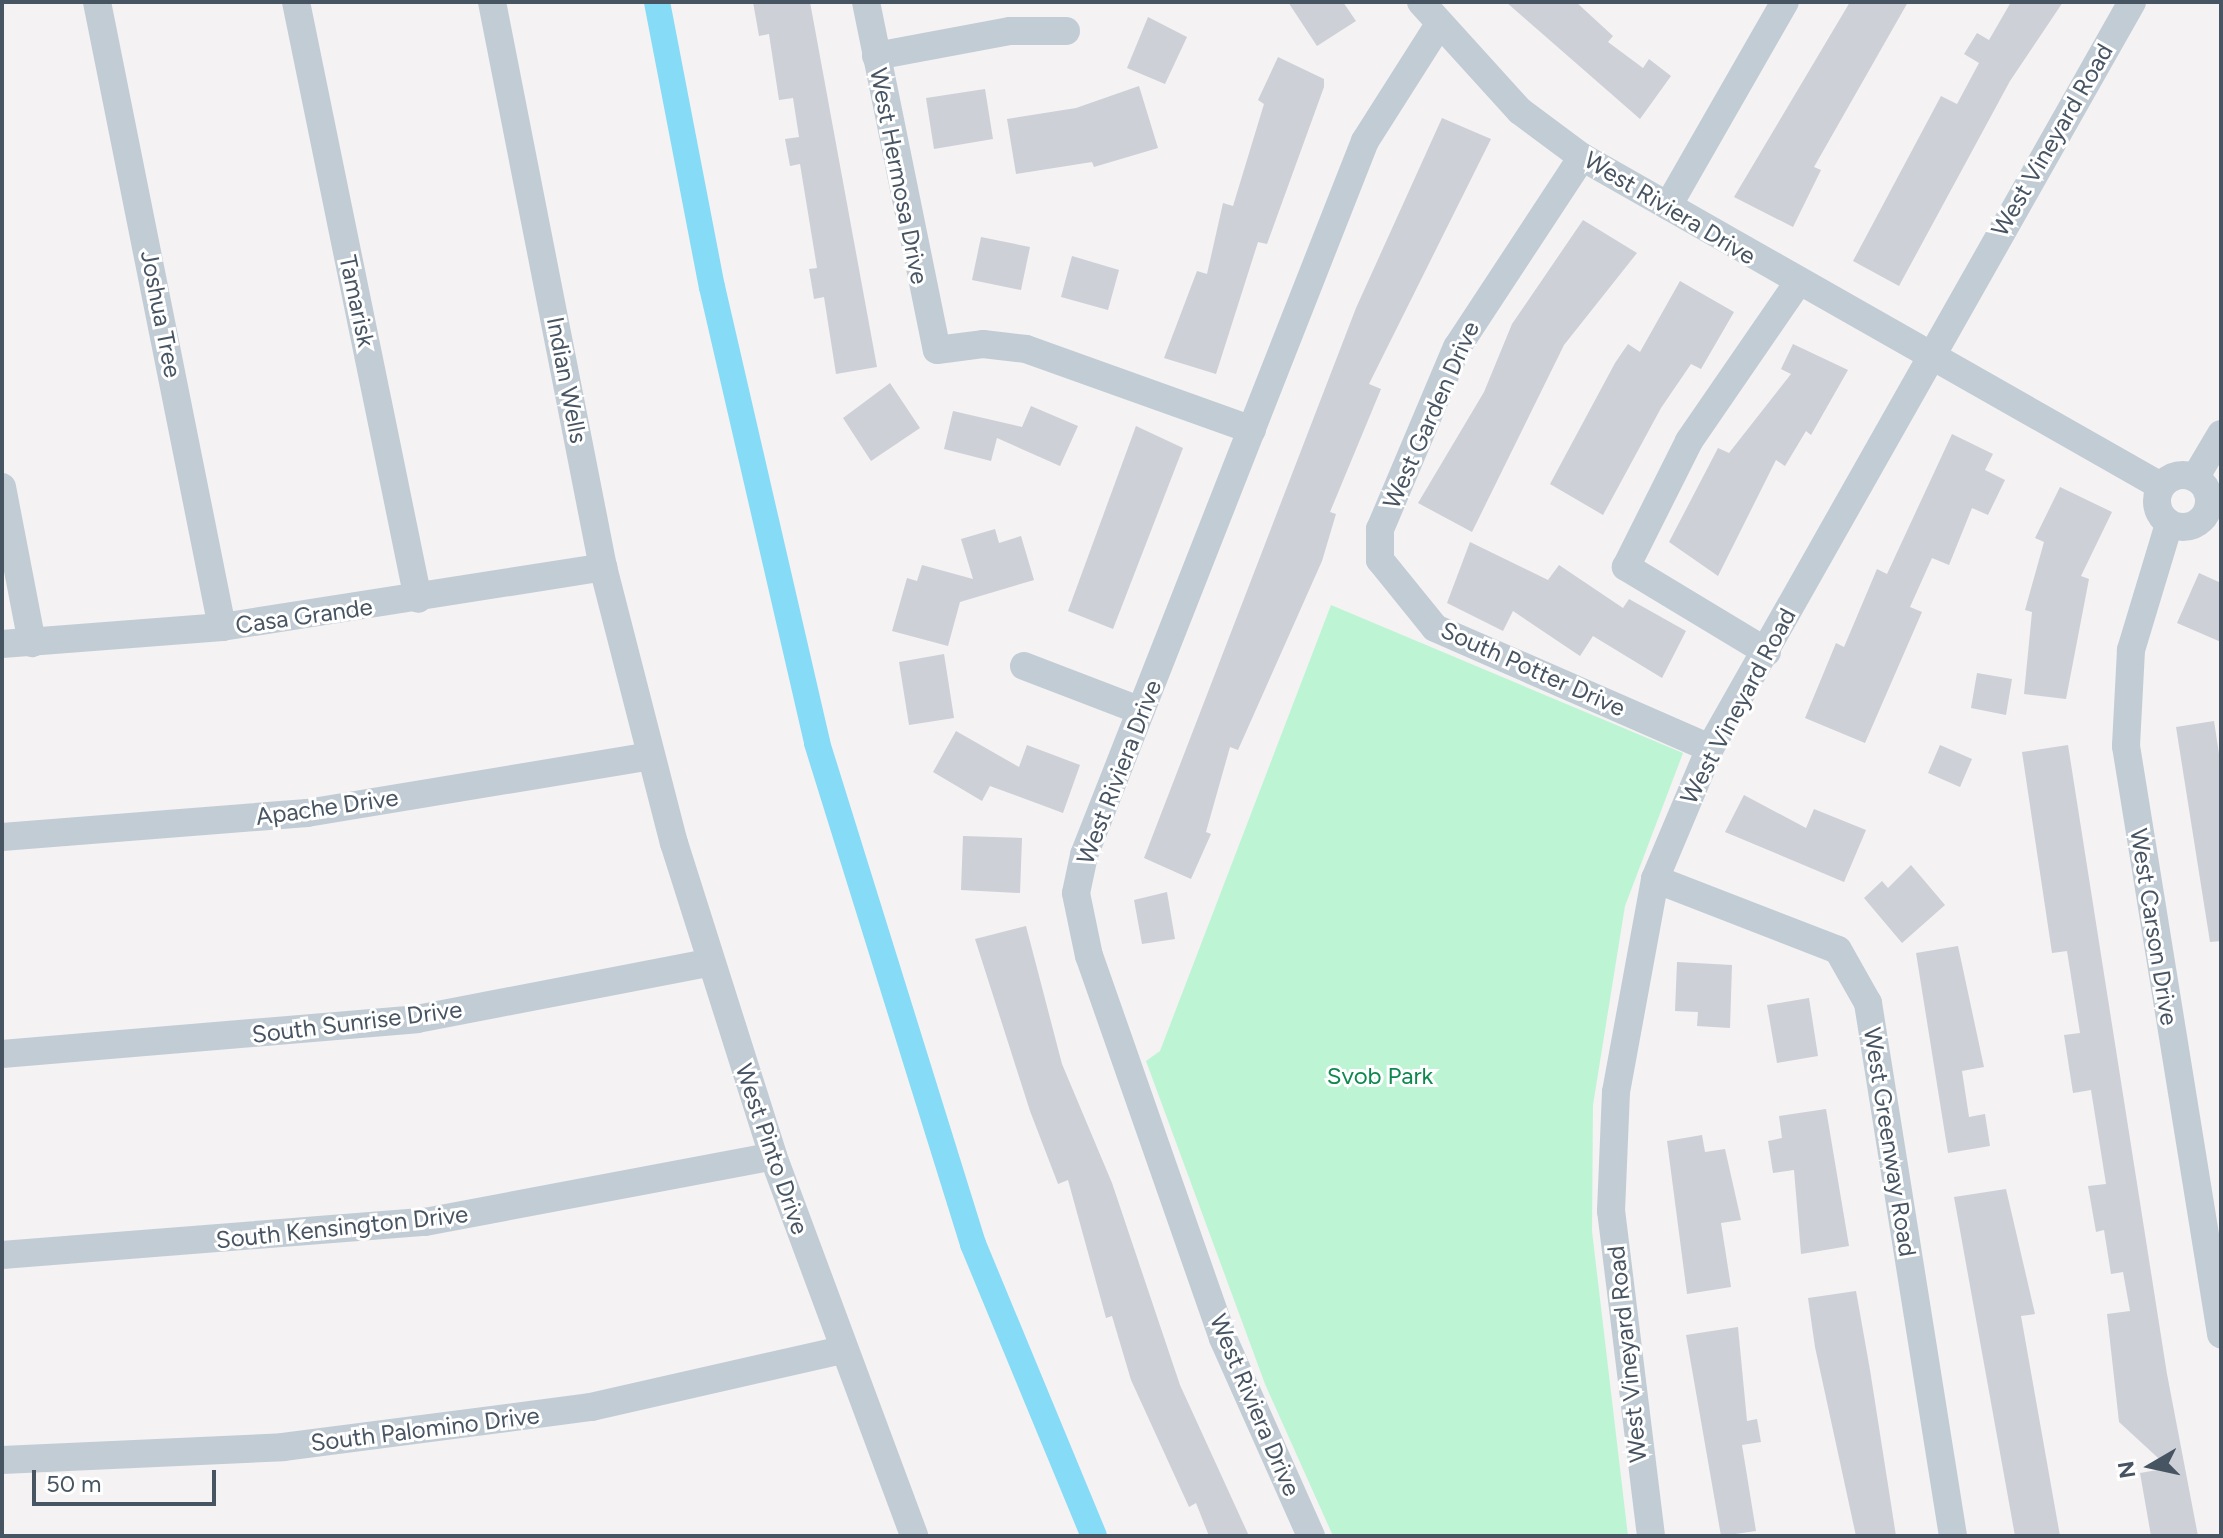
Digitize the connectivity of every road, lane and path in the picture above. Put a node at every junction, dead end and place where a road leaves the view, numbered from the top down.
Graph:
1 (97, 2) edge
2 (296, 2) edge
3 (492, 2) edge
4 (866, 2) edge
5 (1421, 2) edge
6 (1785, 2) edge
7 (2132, 2) edge
8 (1438, 26) junction
9 (1066, 31) dead end
10 (876, 56) junction
11 (1582, 157) junction
12 (1668, 206) junction
13 (1797, 284) junction
14 (1927, 356) junction
15 (1252, 430) junction
16 (2221, 434) edge
17 (2195, 478) junction
18 (2161, 486) junction
19 (2, 487) edge
20 (2214, 515) edge
21 (2169, 524) junction
22 (1380, 560) joint
23 (603, 567) junction
24 (418, 599) junction
25 (222, 627) junction
26 (32, 643) junction
27 (2, 644) edge
28 (1767, 652) junction
29 (1024, 666) dead end
30 (1141, 711) junction
31 (1710, 748) junction
32 (650, 756) junction
33 (2, 837) edge
34 (1655, 879) junction
35 (709, 963) junction
36 (2, 1054) edge
37 (773, 1156) junction
38 (2, 1255) edge
39 (2221, 1334) edge
40 (842, 1350) junction
41 (2, 1460) edge
42 (914, 1536) edge
43 (1311, 1536) edge
44 (1651, 1536) edge
45 (1953, 1536) edge

1 - 25 street, Joshua Tree
2 - 24 street, Tamarisk
3 - 23 street, Indian Wells
4 - 10 street, West Hermosa Drive
5 - 8 street, West Riviera Drive
6 - 12 street
7 - 14 street, West Vineyard Road
8 - 11 street, West Riviera Drive
8 - 15 street, West Riviera Drive
9 - 10 street
10 - 15 street, West Hermosa Drive
11 - 12 street, West Riviera Drive
11 - 22 street, West Garden Drive
12 - 13 street, West Riviera Drive
13 - 14 street, West Riviera Drive
13 - 28 street
14 - 18 street, West Riviera Drive
14 - 28 street, West Vineyard Road
15 - 30 street, West Riviera Drive
16 - 17 street
17 - 18 street
17 - 20 street
18 - 21 street
19 - 26 street
20 - 21 street
21 - 39 street, West Carson Drive
22 - 31 street, South Potter Drive
23 - 24 street, Casa Grande
23 - 32 street, Indian Wells
24 - 25 street, Casa Grande
25 - 26 street, Casa Grande
26 - 27 street, Casa Grande
28 - 31 street, West Vineyard Road
29 - 30 street
30 - 43 street, West Riviera Drive
31 - 34 street, West Vineyard Road
32 - 33 street, Apache Drive
32 - 35 street, West Pinto Drive
34 - 44 street, West Vineyard Road
34 - 45 street, West Greenway Road
35 - 36 street, South Sunrise Drive
35 - 37 street, West Pinto Drive
37 - 38 street, South Kensington Drive
37 - 40 street, West Pinto Drive
40 - 41 street, South Palomino Drive
40 - 42 street, West Pinto Drive

